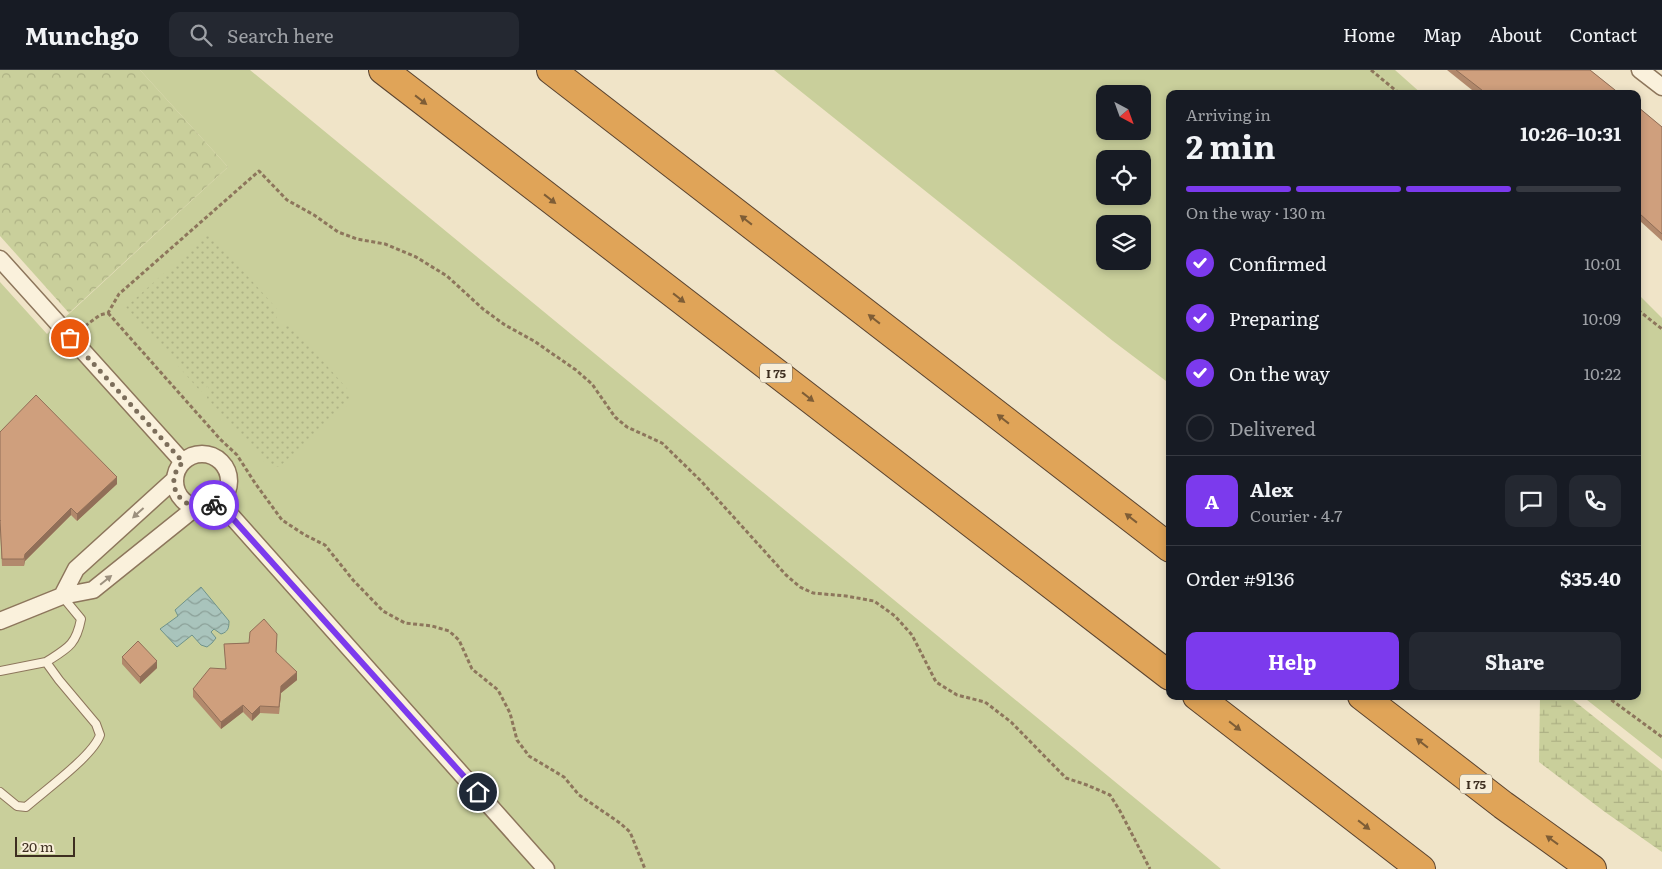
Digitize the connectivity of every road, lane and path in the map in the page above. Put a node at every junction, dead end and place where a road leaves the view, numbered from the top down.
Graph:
1 (383, 70) edge
2 (551, 70) edge
3 (1371, 70) edge
4 (1640, 70) edge
5 (1662, 87) edge
6 (1395, 90) edge
7 (0, 259) edge
8 (1641, 312) edge
9 (108, 313) junction
10 (1662, 328) edge
11 (70, 338) junction
12 (183, 462) junction
13 (174, 480) junction
14 (218, 502) junction
15 (195, 508) junction
16 (1166, 545) edge
17 (62, 596) junction
18 (0, 621) edge
19 (46, 662) junction
20 (0, 671) edge
21 (1166, 673) edge
22 (1202, 700) edge
23 (1367, 700) edge
24 (1611, 700) edge
25 (1662, 737) edge
26 (0, 792) edge
27 (546, 869) edge
28 (645, 869) edge
29 (1150, 869) edge
30 (1421, 869) edge
31 (1592, 869) edge

1 -> 21 highway, I 75
16 -> 2 highway
3 - 6 path
4 - 5 street
7 - 11 street
8 - 10 path
9 - 11 path
9 - 28 path
9 - 29 path
11 - 12 street
12 - 13 street
12 - 14 street
13 - 15 street
13 -> 17 street
14 - 15 street
14 - 27 street
17 -> 15 street
17 - 18 street
17 - 19 lane
19 - 20 lane
19 - 26 lane
22 -> 30 highway
31 -> 23 highway, I 75
24 - 25 path

